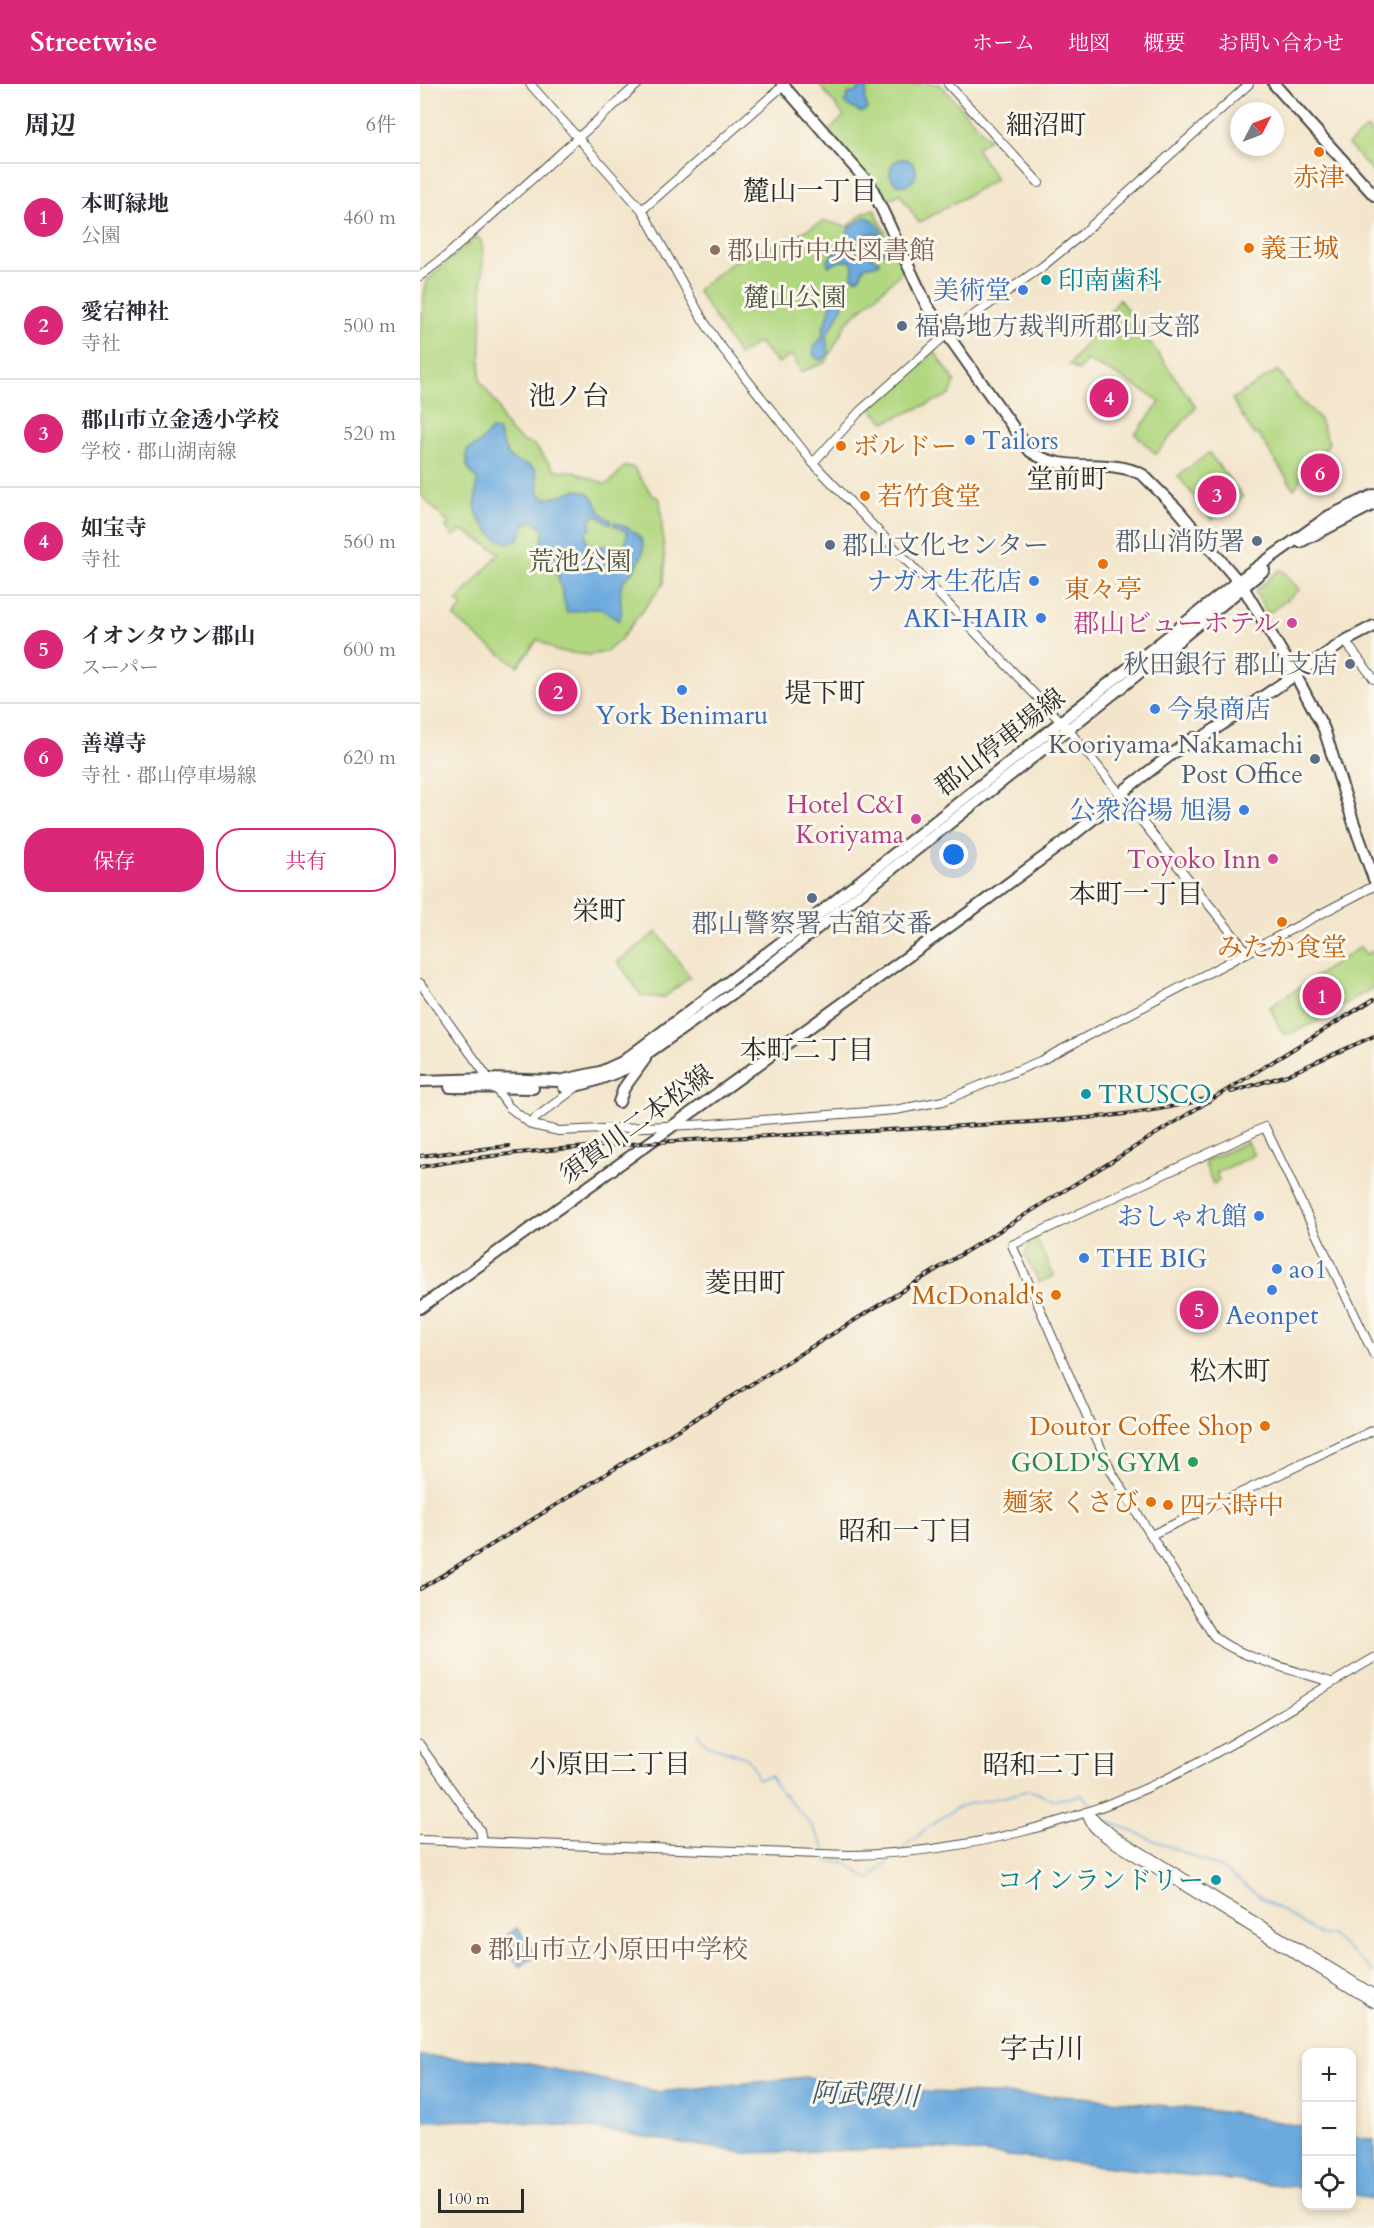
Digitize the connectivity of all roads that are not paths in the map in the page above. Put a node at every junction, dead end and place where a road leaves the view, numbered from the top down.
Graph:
1 (530, 84) edge
2 (638, 84) edge
3 (783, 84) edge
4 (948, 84) edge
5 (1249, 84) edge
6 (1274, 84) edge
7 (578, 138) junction
8 (1040, 183) dead end
9 (1374, 195) edge
10 (642, 210) junction
11 (420, 276) edge
12 (947, 334) junction
13 (813, 463) junction
14 (1374, 495) edge
15 (1374, 504) edge
16 (1241, 584) junction
17 (1374, 626) edge
18 (1345, 641) junction
19 (1296, 676) junction
20 (1374, 679) edge
21 (1064, 725) junction
22 (1123, 795) junction
23 (1374, 879) edge
24 (1374, 886) edge
25 (1247, 951) junction
26 (420, 983) edge
27 (649, 1054) junction
28 (420, 1081) edge
29 (492, 1084) junction
30 (579, 1086) junction
31 (420, 1087) edge
32 (619, 1102) dead end
33 (529, 1123) junction
34 (672, 1126) junction
35 (420, 1308) edge
36 (1374, 1355) edge
37 (1374, 1430) edge
38 (1151, 1535) junction
39 (1374, 1658) edge
40 (1330, 1682) junction
41 (420, 1745) edge
42 (1086, 1812) junction
43 (420, 1840) edge
44 (482, 1841) junction
45 (1374, 1994) edge
46 (1374, 2003) edge

1 - 7 street
2 - 7 street
3 - 10 street
3 - 12 main road
4 - 8 street
5 - 12 street
6 - 9 main road
7 - 10 street
7 - 11 street
10 - 13 street
12 - 13 street
12 - 16 main road
13 - 21 street
14 - 16 main road, 郡山停車場線
15 - 16 main road, 郡山停車場線
16 - 19 main road
16 - 21 main road, 郡山停車場線
17 - 18 main road, 須賀川二本松線
18 - 19 main road, 須賀川二本松線
18 - 20 street
19 - 22 main road, 須賀川二本松線
19 - 23 main road
21 - 22 street
21 - 27 main road, 郡山停車場線
21 - 29 main road, 郡山停車場線
22 - 25 street
22 - 34 main road, 須賀川二本松線
24 - 25 street
25 - 34 street
26 - 29 street
27 - 30 main road, 郡山停車場線
27 - 32 main road
28 - 29 main road, 郡山停車場線
29 - 30 main road, 郡山停車場線
29 - 31 main road, 郡山停車場線
29 - 33 street
30 - 33 street
33 - 34 street
34 - 35 main road, 須賀川二本松線
36 - 38 street
37 - 38 street
38 - 40 street
39 - 40 street
40 - 42 street
41 - 44 street
42 - 44 street
42 - 45 street
42 - 46 street
43 - 44 street

